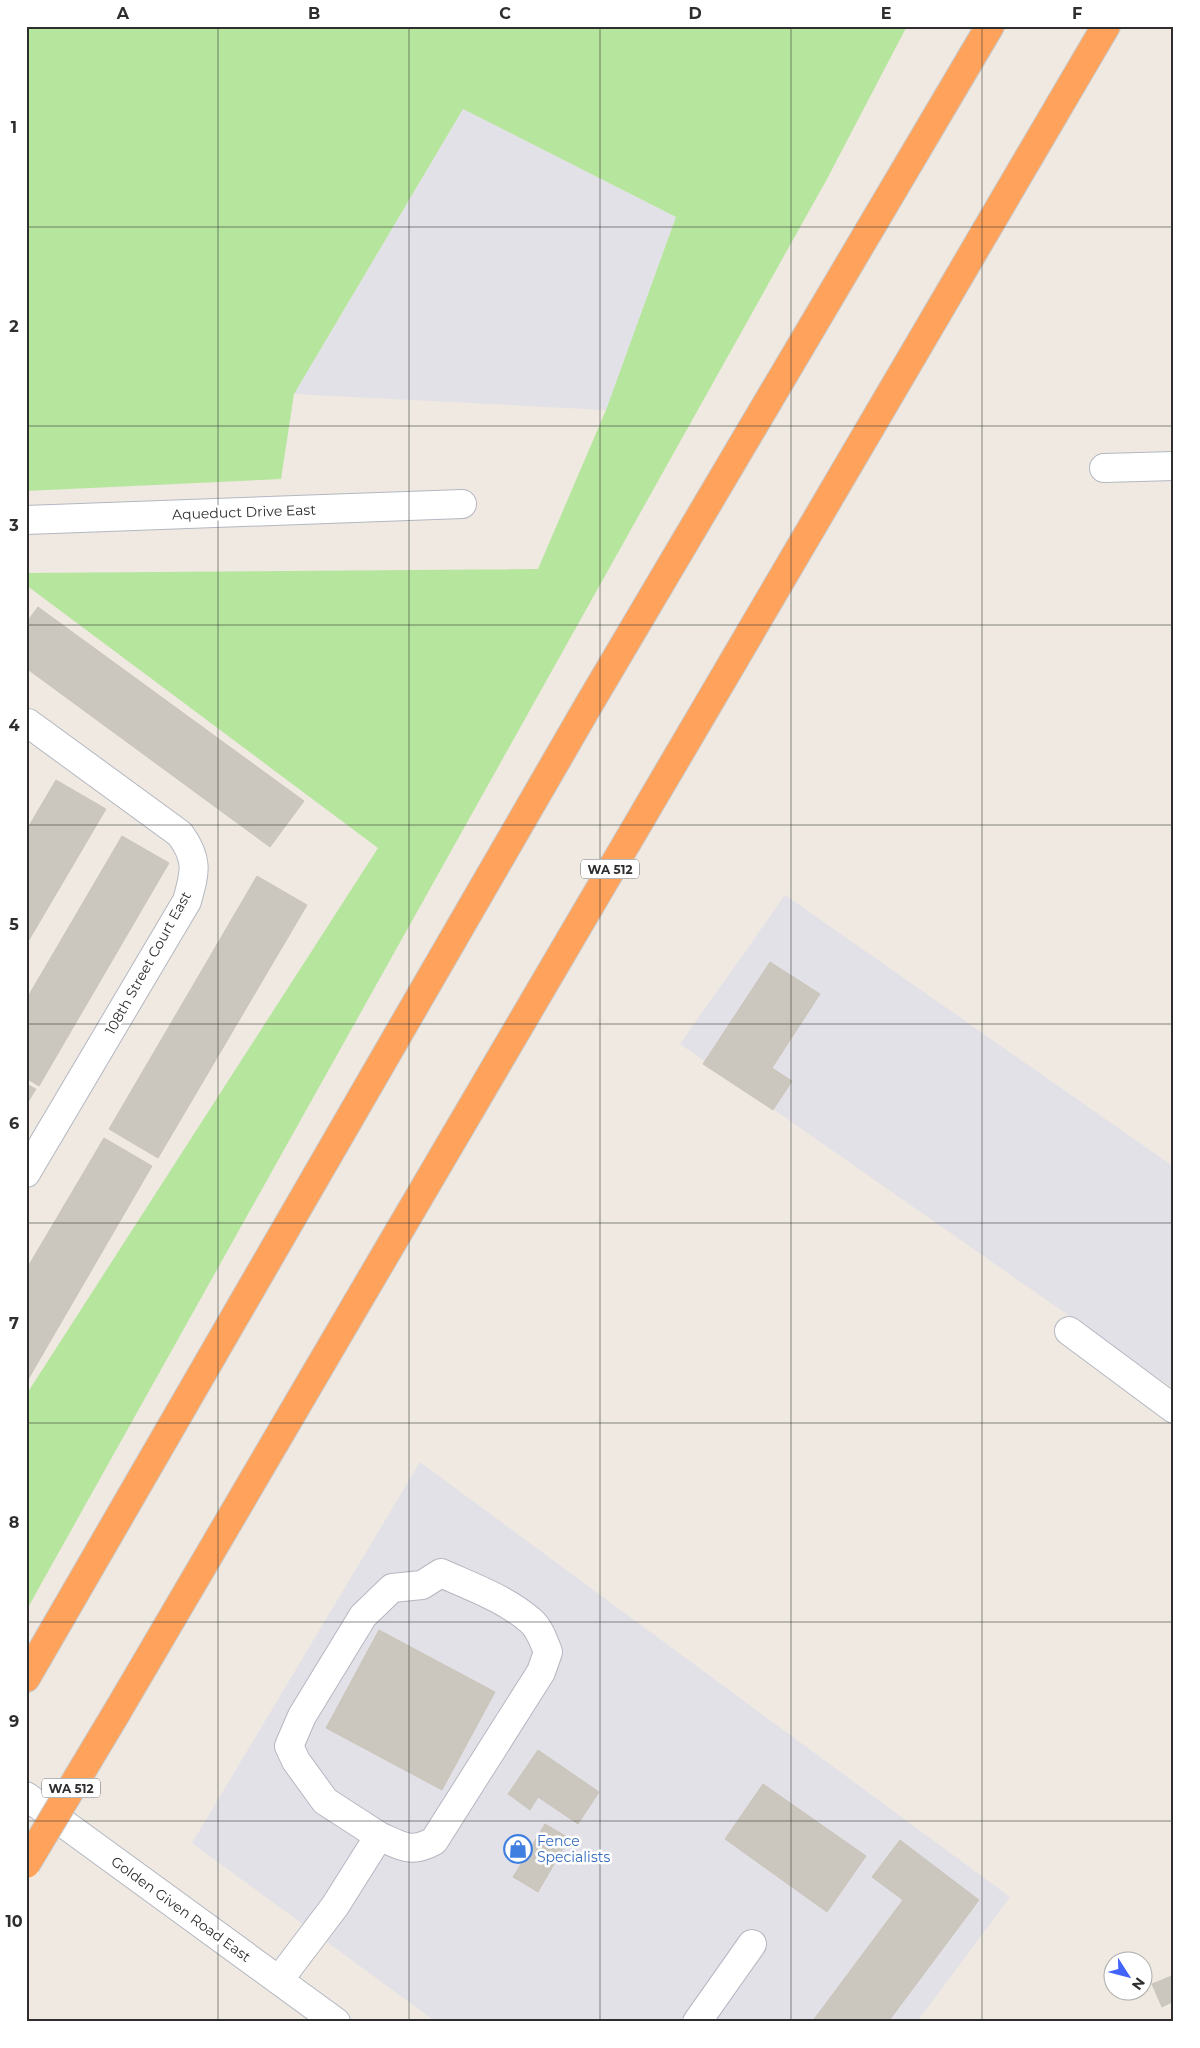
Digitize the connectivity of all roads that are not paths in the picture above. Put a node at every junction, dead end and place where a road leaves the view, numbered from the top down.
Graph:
1 (990, 26) edge
2 (1106, 26) edge
3 (1174, 466) edge
4 (1104, 468) dead end
5 (462, 504) dead end
6 (26, 520) edge
7 (27, 724) edge
8 (26, 1173) edge
9 (1069, 1330) dead end
10 (1174, 1409) edge
11 (33, 1667) edge
12 (26, 1796) edge
13 (379, 1836) junction
14 (26, 1864) edge
15 (752, 1944) dead end
16 (279, 1980) junction
17 (336, 2022) edge
18 (697, 2022) edge

1 - 11 highway
2 - 14 highway, WA 512, bridge
3 - 4 street
5 - 6 street, Aqueduct Drive East
7 - 8 street, 108th Street Court East
9 - 10 street
12 - 16 street, Golden Given Road East
13 - 13 street
13 - 16 street
15 - 18 street
16 - 17 street, Golden Given Road East

